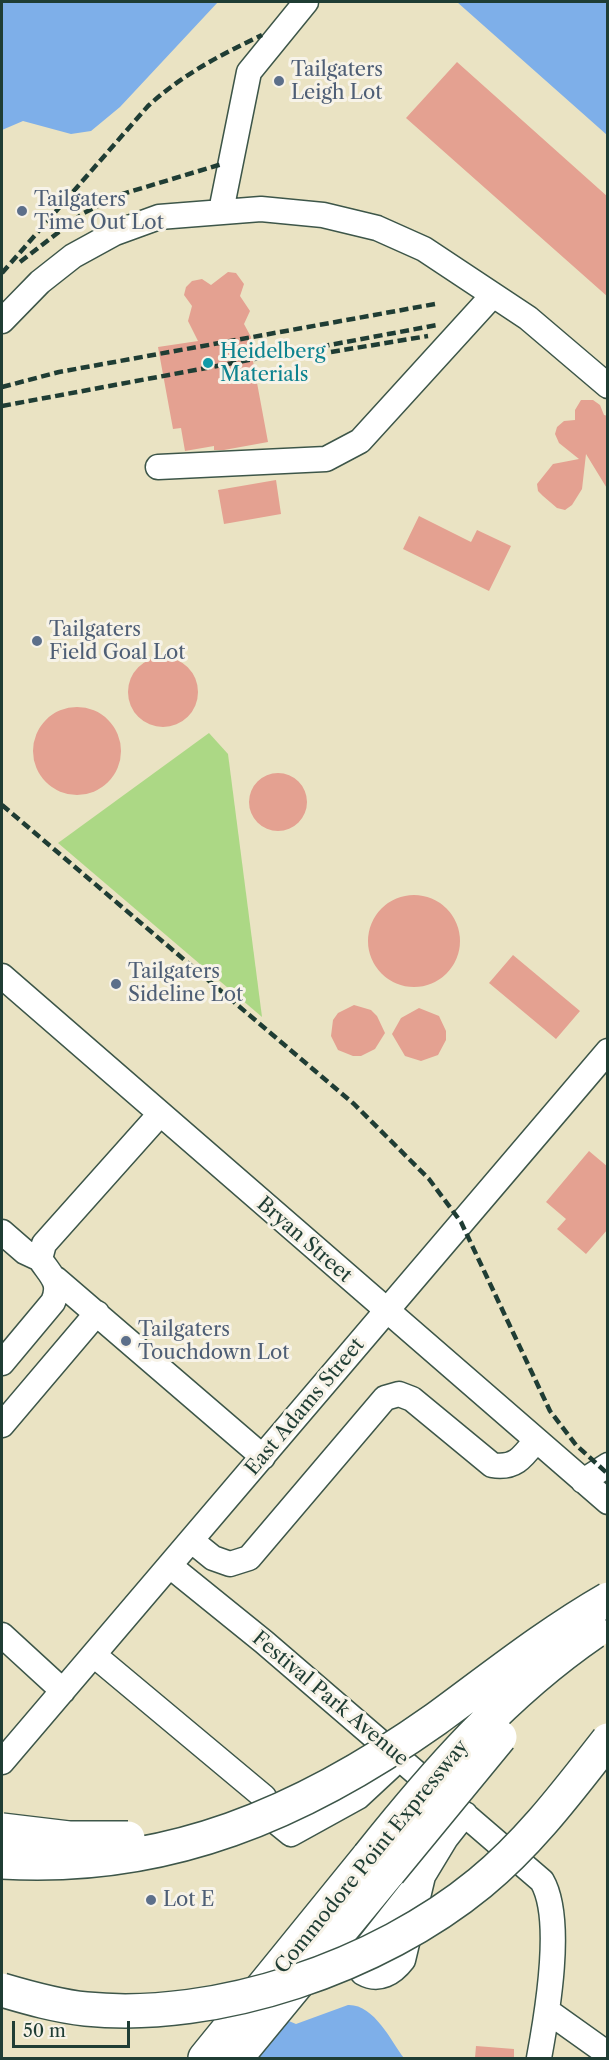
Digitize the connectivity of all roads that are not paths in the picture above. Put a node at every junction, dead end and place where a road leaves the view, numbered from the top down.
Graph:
1 (306, 2) edge
2 (221, 211) junction
3 (493, 295) junction
4 (2, 321) edge
5 (608, 386) edge
6 (158, 467) dead end
7 (2, 976) edge
8 (608, 1050) edge
9 (160, 1114) junction
10 (2, 1232) edge
11 (40, 1259) junction
12 (56, 1279) junction
13 (386, 1311) junction
14 (97, 1313) junction
15 (2, 1363) edge
16 (2, 1425) edge
17 (536, 1440) junction
18 (263, 1457) junction
19 (608, 1465) edge
20 (583, 1481) junction
21 (608, 1502) edge
22 (192, 1541) junction
23 (170, 1566) junction
24 (608, 1599) edge
25 (608, 1623) edge
26 (2, 1635) edge
27 (608, 1645) edge
28 (94, 1654) junction
29 (63, 1691) junction
30 (608, 1740) edge
31 (400, 1758) junction
32 (2, 1762) edge
33 (327, 1788) junction
34 (465, 1814) junction
35 (2, 1830) edge
36 (2, 1862) edge
37 (379, 1864) junction
38 (423, 1876) dead end
39 (2, 1990) edge
40 (2, 2004) edge
41 (86, 2008) junction
42 (549, 2013) junction
43 (608, 2054) edge
44 (205, 2058) edge
45 (236, 2058) edge
46 (539, 2058) edge

1 - 2 street
2 - 3 street
2 - 4 street
3 - 5 street
3 - 6 street
7 - 9 street, Bryan Street
8 - 13 street, East Adams Street
9 - 11 street
9 - 13 street, Bryan Street
10 - 11 street
11 - 12 street
12 - 14 street
12 - 15 street
13 - 17 street, Bryan Street
13 - 18 street, East Adams Street
14 - 16 street
14 - 18 street
17 - 20 street, Bryan Street
17 - 22 street
18 - 22 street, East Adams Street
19 - 20 street
20 - 21 street, Bryan Street
22 - 23 street, East Adams Street
23 - 28 street, East Adams Street
23 - 31 street, Festival Park Avenue
24 - 33 highway, bridge
25 - 37 highway, Commodore Point Expressway, bridge
26 - 29 street
27 - 37 highway, Commodore Point Expressway, bridge
28 - 29 street, East Adams Street
28 - 31 street
29 - 32 street, East Adams Street
30 - 41 highway, bridge
31 - 34 street, Festival Park Avenue
33 - 35 highway, bridge
33 - 36 highway, bridge
34 - 38 street
34 - 42 street, Festival Park Avenue
37 - 44 highway, Commodore Point Expressway
37 - 45 highway, Commodore Point Expressway
39 - 41 highway, bridge
40 - 41 highway, bridge
42 - 43 street
42 - 46 street, Festival Park Avenue

